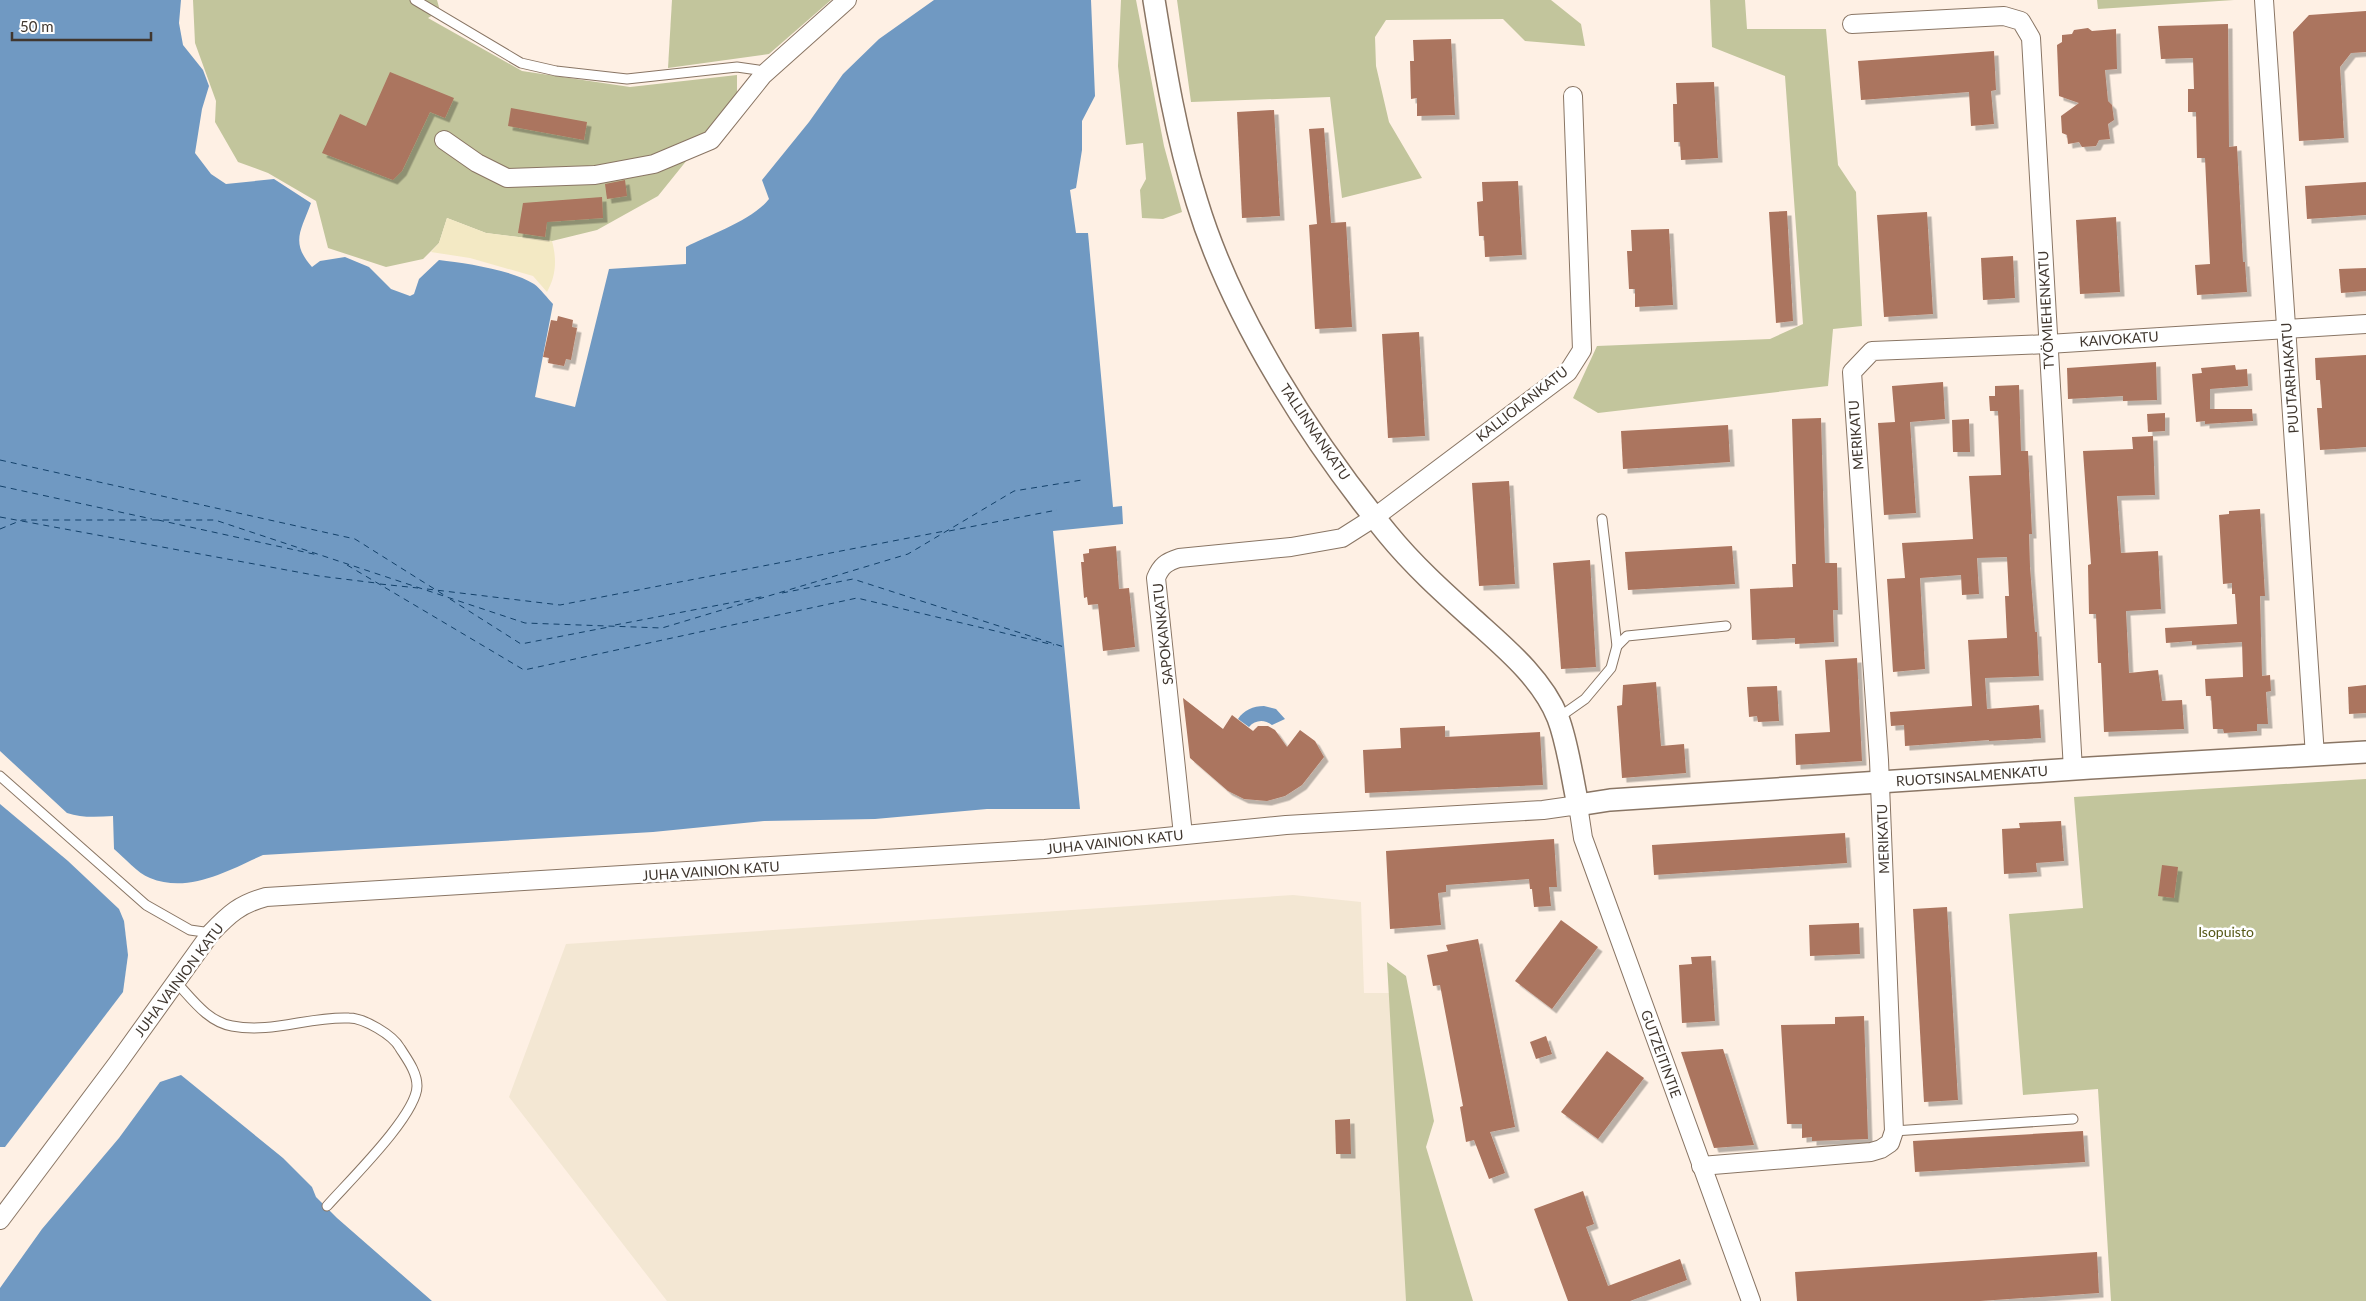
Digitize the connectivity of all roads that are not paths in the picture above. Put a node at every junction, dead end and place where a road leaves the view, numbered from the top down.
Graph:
1 (415, 0) edge
2 (847, 0) edge
3 (1154, 0) edge
4 (2264, 0) edge
5 (1852, 24) dead end
6 (763, 75) junction
7 (1573, 96) dead end
8 (444, 140) dead end
9 (2366, 324) edge
10 (2287, 328) junction
11 (2048, 344) junction
12 (1872, 351) joint
13 (1375, 517) junction
14 (1602, 519) dead end
15 (1726, 626) dead end
16 (1617, 646) junction
17 (1558, 719) junction
18 (2366, 752) edge
19 (2314, 756) junction
20 (2073, 770) junction
21 (0, 776) edge
22 (1880, 782) junction
23 (1578, 805) junction
24 (1183, 835) junction
25 (211, 933) junction
26 (176, 982) junction
27 (2073, 1119) dead end
28 (1894, 1131) junction
29 (1701, 1166) junction
30 (327, 1206) dead end
31 (0, 1220) edge
32 (1751, 1301) edge

1 - 6 lane
2 - 6 street
3 - 13 street, TALLINNANKATU
4 - 10 street, PUUTARHAKATU
5 - 11 street, TYÖMIEHENKATU
6 - 8 street
7 - 13 street, KALLIOLANKATU
9 - 10 street, KAIVOKATU
10 - 11 street, KAIVOKATU
10 - 19 street, PUUTARHAKATU
11 - 12 street, KAIVOKATU
11 - 20 street, TYÖMIEHENKATU
12 - 22 street, MERIKATU
13 - 17 street, TALLINNANKATU
13 - 24 street, SAPOKANKATU
14 - 16 lane
15 - 16 lane
16 - 17 lane
17 - 23 street, TALLINNANKATU
18 - 19 street, RUOTSINSALMENKATU
19 - 20 street, RUOTSINSALMENKATU
20 - 22 street, RUOTSINSALMENKATU
21 - 25 lane
22 - 23 street, RUOTSINSALMENKATU
22 - 28 street, MERIKATU
23 - 24 street, JUHA VAINION KATU
23 - 29 street, GUTZEITINTIE
24 - 25 street, JUHA VAINION KATU
25 - 26 street, JUHA VAINION KATU
26 - 30 lane
26 - 31 street, JUHA VAINION KATU
27 - 28 lane
28 - 29 street
29 - 32 street, GUTZEITINTIE

